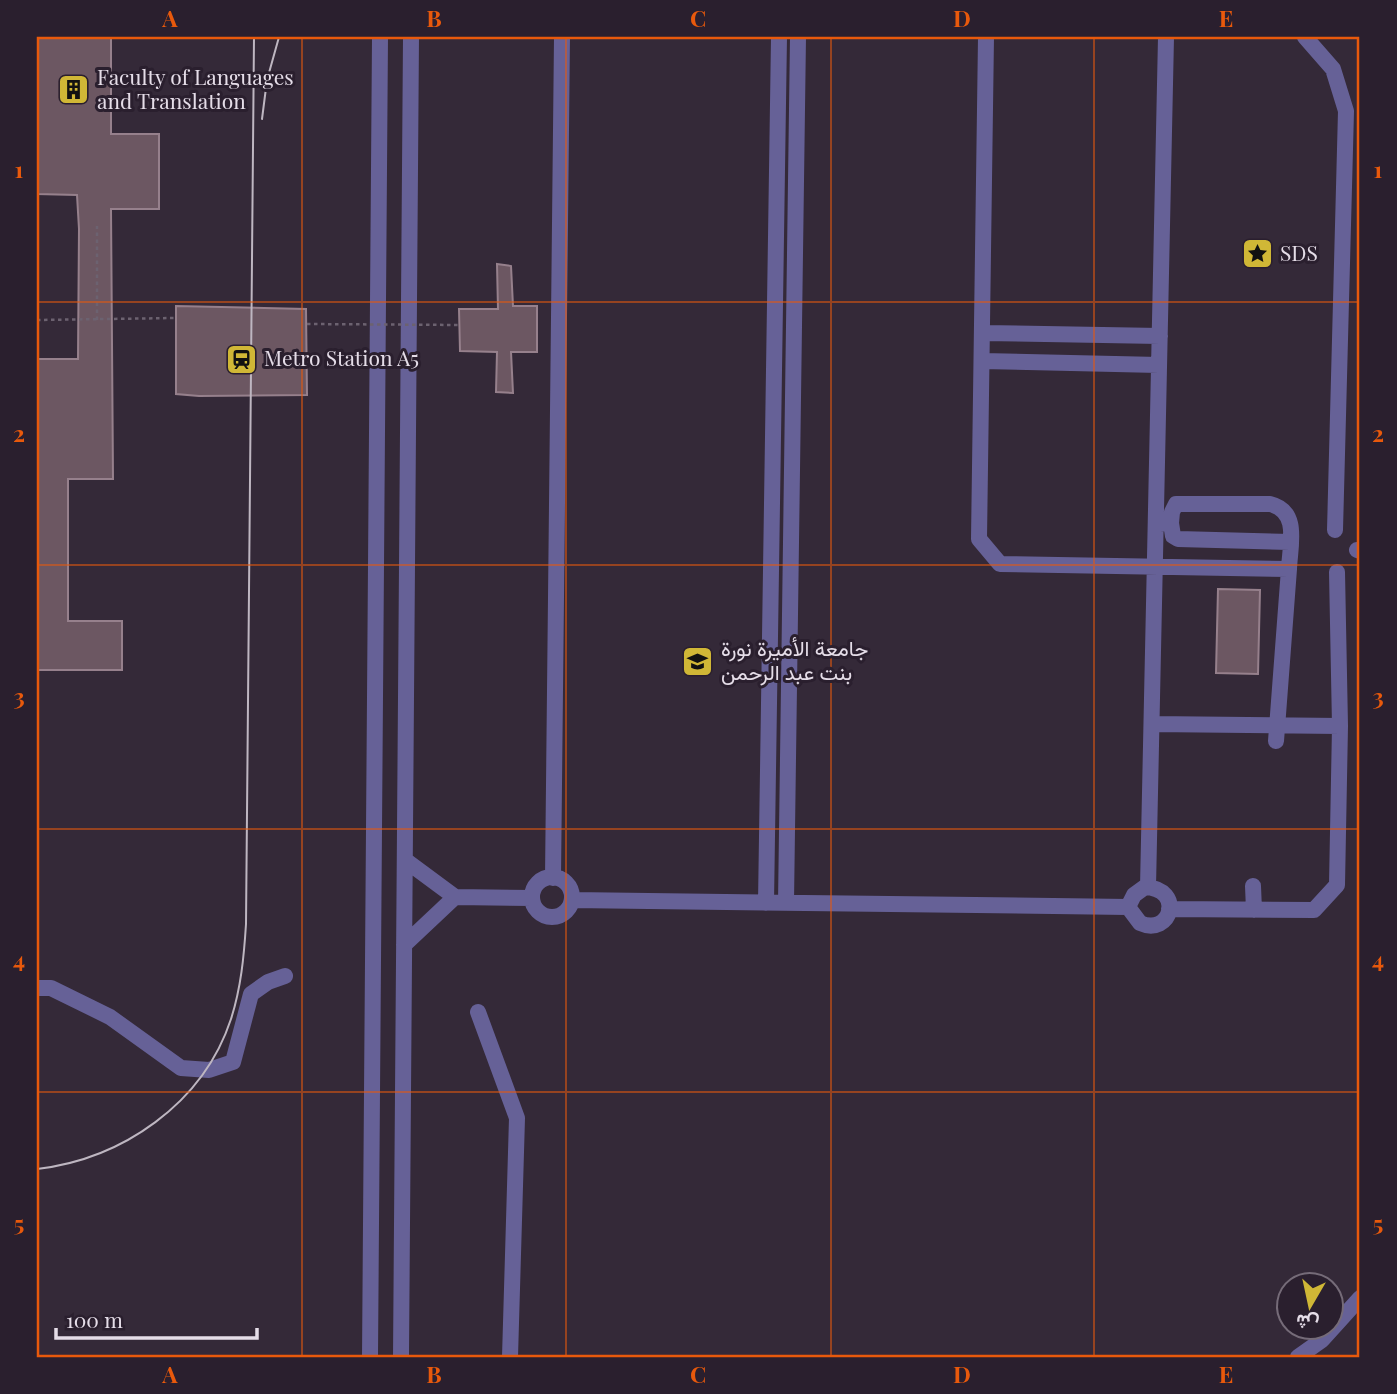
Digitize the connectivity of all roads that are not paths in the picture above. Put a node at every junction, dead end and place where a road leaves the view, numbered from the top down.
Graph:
1 (380, 37) edge
2 (411, 37) edge
3 (562, 37) edge
4 (779, 37) edge
5 (798, 37) edge
6 (986, 37) edge
7 (1166, 37) edge
8 (1305, 37) edge
9 (982, 333) junction
10 (1160, 335) junction
11 (982, 361) junction
12 (1159, 365) junction
13 (1163, 524) junction
14 (1335, 530) dead end
15 (1290, 542) junction
16 (1155, 567) junction
17 (1289, 569) junction
18 (1337, 572) dead end
19 (1152, 724) junction
20 (1277, 724) junction
21 (1340, 726) junction
22 (1276, 741) dead end
23 (405, 860) junction
24 (553, 878) junction
25 (1253, 886) dead end
26 (1148, 887) junction
27 (455, 897) junction
28 (532, 898) junction
29 (572, 900) junction
30 (766, 903) junction
31 (786, 903) junction
32 (1128, 907) junction
33 (1169, 909) junction
34 (1254, 910) junction
35 (404, 945) junction
36 (285, 976) dead end
37 (37, 988) edge
38 (478, 1012) dead end
39 (1360, 1298) edge
40 (370, 1357) edge
41 (401, 1357) edge
42 (510, 1357) edge
43 (1298, 1357) edge

1 - 40 street
2 - 23 street
3 - 24 street
4 - 30 street
5 - 31 street
6 - 9 street
7 - 10 street
8 - 14 street
9 - 10 street
9 - 11 street
10 - 12 street
11 - 12 street
11 - 16 street
12 - 13 street
13 - 15 street
13 - 15 street
13 - 16 street
15 - 17 street
16 - 17 street
16 - 19 street
17 - 20 street
18 - 21 street
19 - 20 street
19 - 26 street
20 - 21 street
20 - 22 street
21 - 34 street
23 - 27 street
23 - 35 street
24 - 28 street
24 - 29 street
25 - 34 street
26 - 32 street
26 - 33 street
27 - 28 street
27 - 35 street
28 - 29 street
29 - 30 street
30 - 31 street
31 - 32 street
32 - 33 street
33 - 34 street
35 - 41 street
36 - 37 street
38 - 42 street
39 - 43 street

